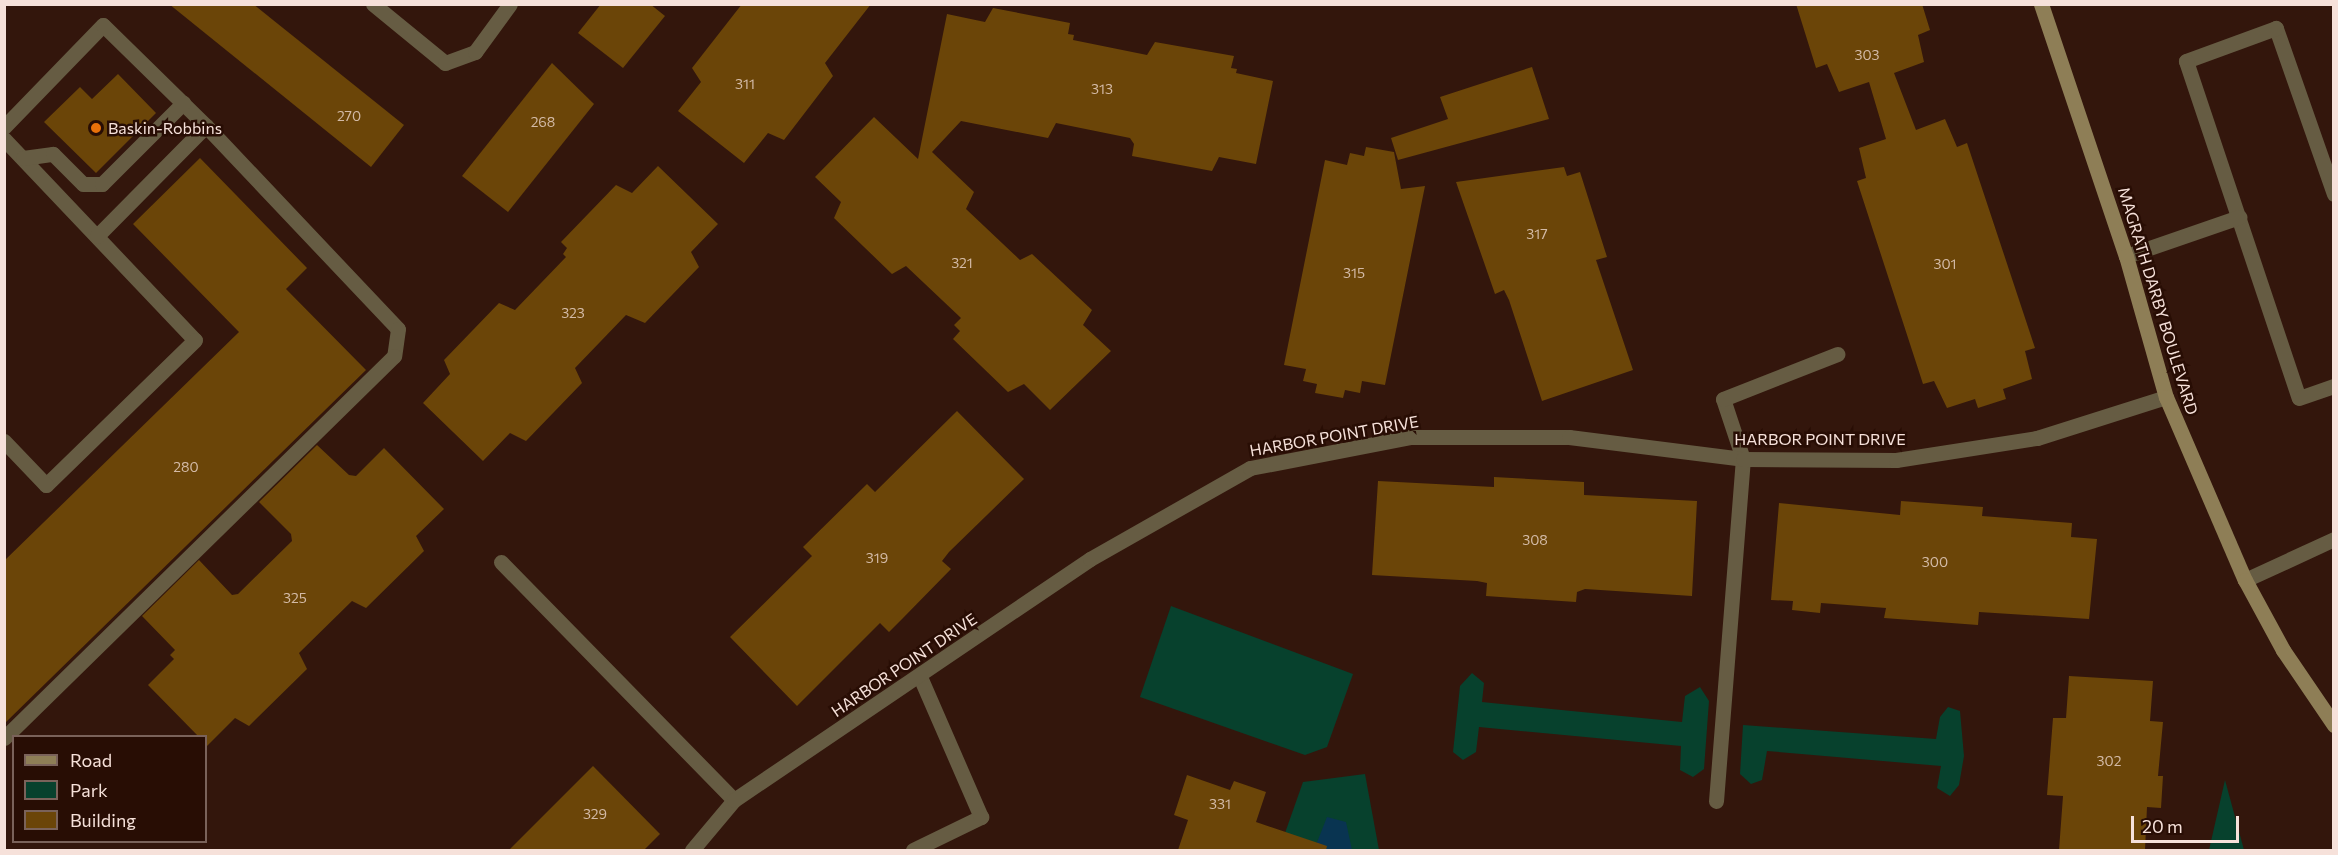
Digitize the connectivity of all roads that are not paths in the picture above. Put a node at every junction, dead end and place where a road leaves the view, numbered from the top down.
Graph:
1 (373, 4) edge
2 (510, 4) edge
3 (2042, 5) edge
4 (183, 104) junction
5 (206, 126) junction
6 (4, 127) edge
7 (4, 139) edge
8 (22, 158) junction
9 (2334, 194) edge
10 (2239, 218) junction
11 (97, 236) junction
12 (2126, 256) junction
13 (1838, 354) dead end
14 (2334, 386) edge
15 (2166, 397) junction
16 (4, 441) edge
17 (1743, 459) junction
18 (2334, 538) edge
19 (501, 561) dead end
20 (2245, 580) junction
21 (920, 677) junction
22 (2334, 725) edge
23 (4, 738) edge
24 (734, 800) junction
25 (1716, 801) dead end
26 (692, 850) edge
27 (913, 850) edge

1 - 2 street
3 - 12 main road, MAGRATH DARBY BOULEVARD
4 - 5 street
4 - 6 street
4 - 8 street
5 - 11 street
5 - 23 street
7 - 8 street
8 - 11 street
9 - 10 street
10 - 12 street
10 - 14 street
11 - 16 street
12 - 15 main road, MAGRATH DARBY BOULEVARD
13 - 17 street
15 - 17 street, HARBOR POINT DRIVE
15 - 20 main road, MAGRATH DARBY BOULEVARD
17 - 21 street, HARBOR POINT DRIVE
17 - 25 street
18 - 20 street
19 - 24 street
20 - 22 main road, MAGRATH DARBY BOULEVARD
21 - 24 street, HARBOR POINT DRIVE
21 - 27 street
24 - 26 street, HARBOR POINT DRIVE

